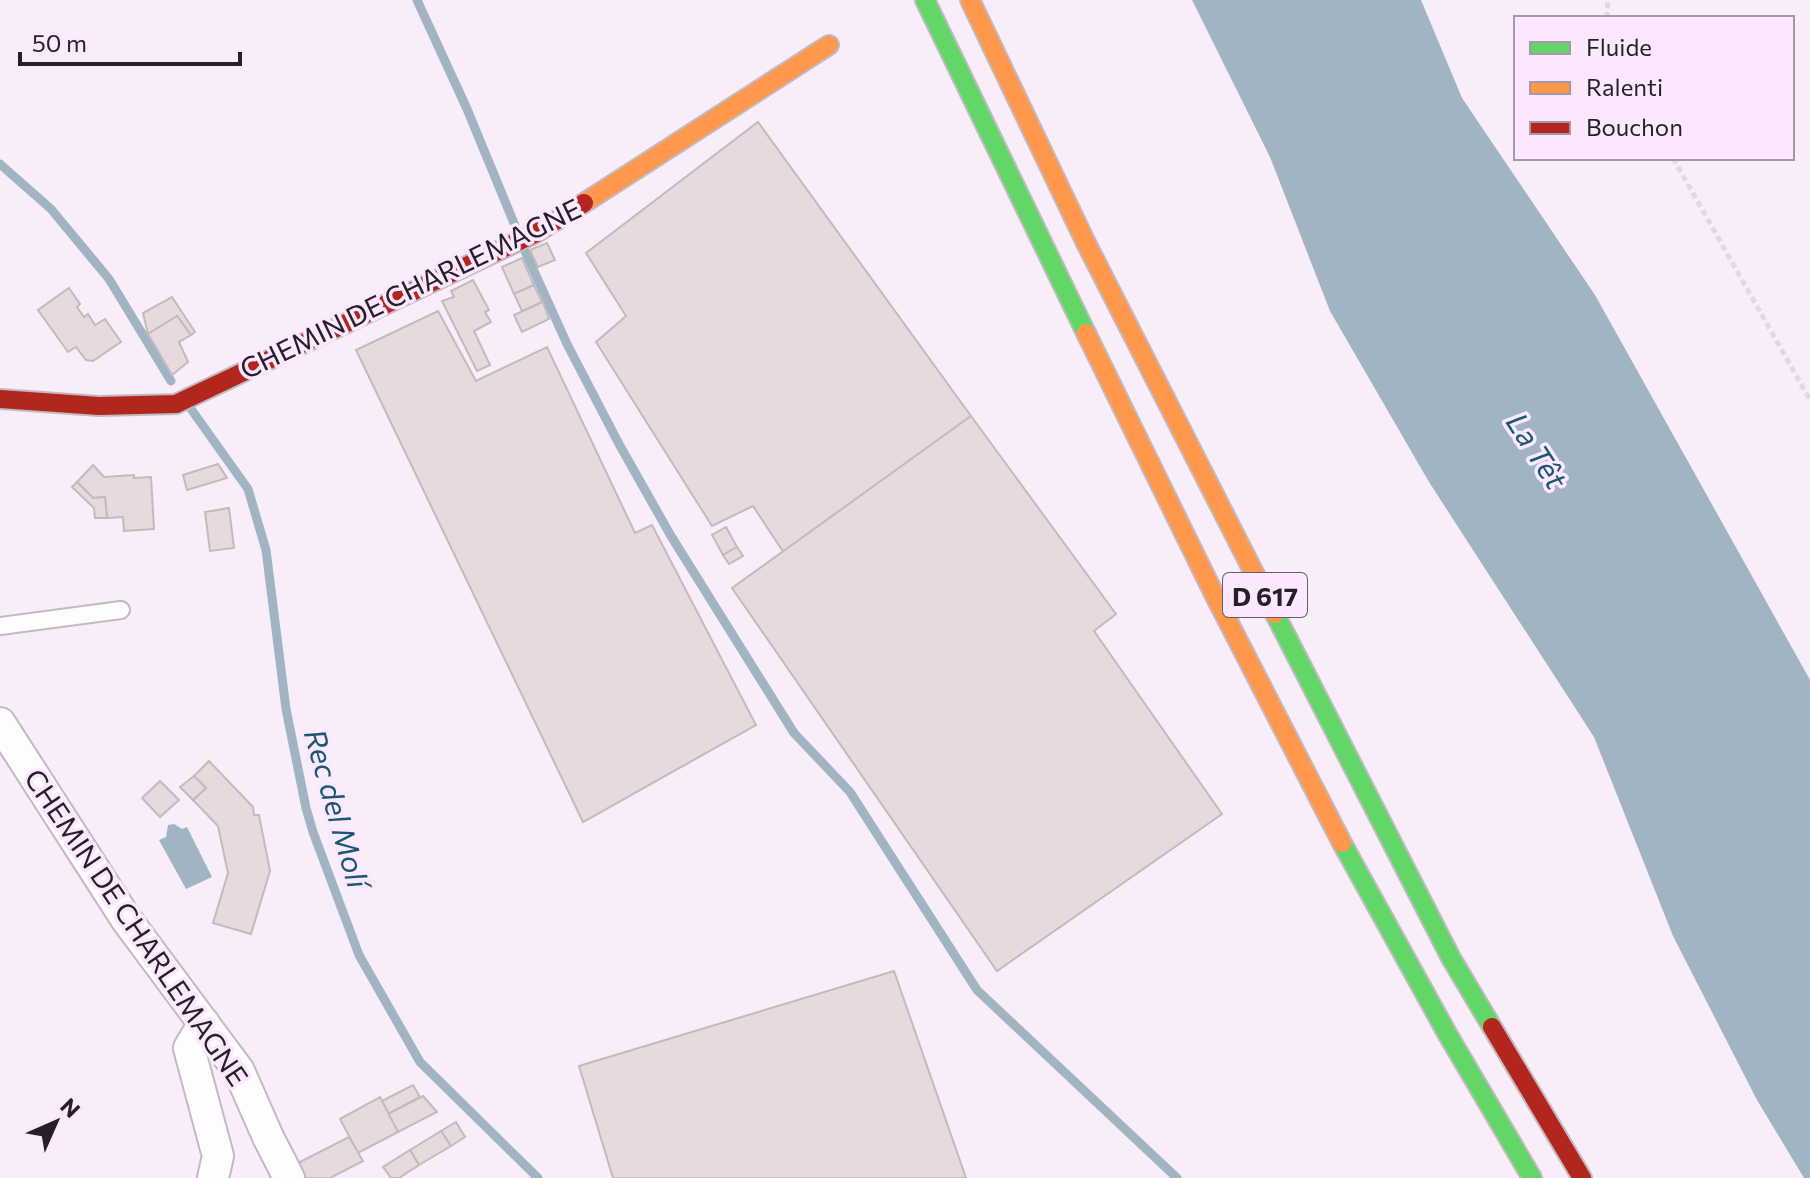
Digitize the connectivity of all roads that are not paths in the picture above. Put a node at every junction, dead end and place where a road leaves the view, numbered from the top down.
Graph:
1 (925, 0) edge
2 (970, 0) edge
3 (829, 45) dead end
4 (0, 399) edge
5 (121, 610) dead end
6 (0, 626) edge
7 (0, 723) edge
8 (204, 1023) junction
9 (213, 1178) edge
10 (289, 1178) edge
11 (1532, 1178) edge
12 (1582, 1178) edge

1 - 11 main road, D 617
2 - 12 main road, D 617
3 - 4 main road, CHEMIN DE CHARLEMAGNE
5 - 6 lane
7 - 8 street, CHEMIN DE CHARLEMAGNE
8 - 9 street
8 - 10 street, CHEMIN DE CHARLEMAGNE

